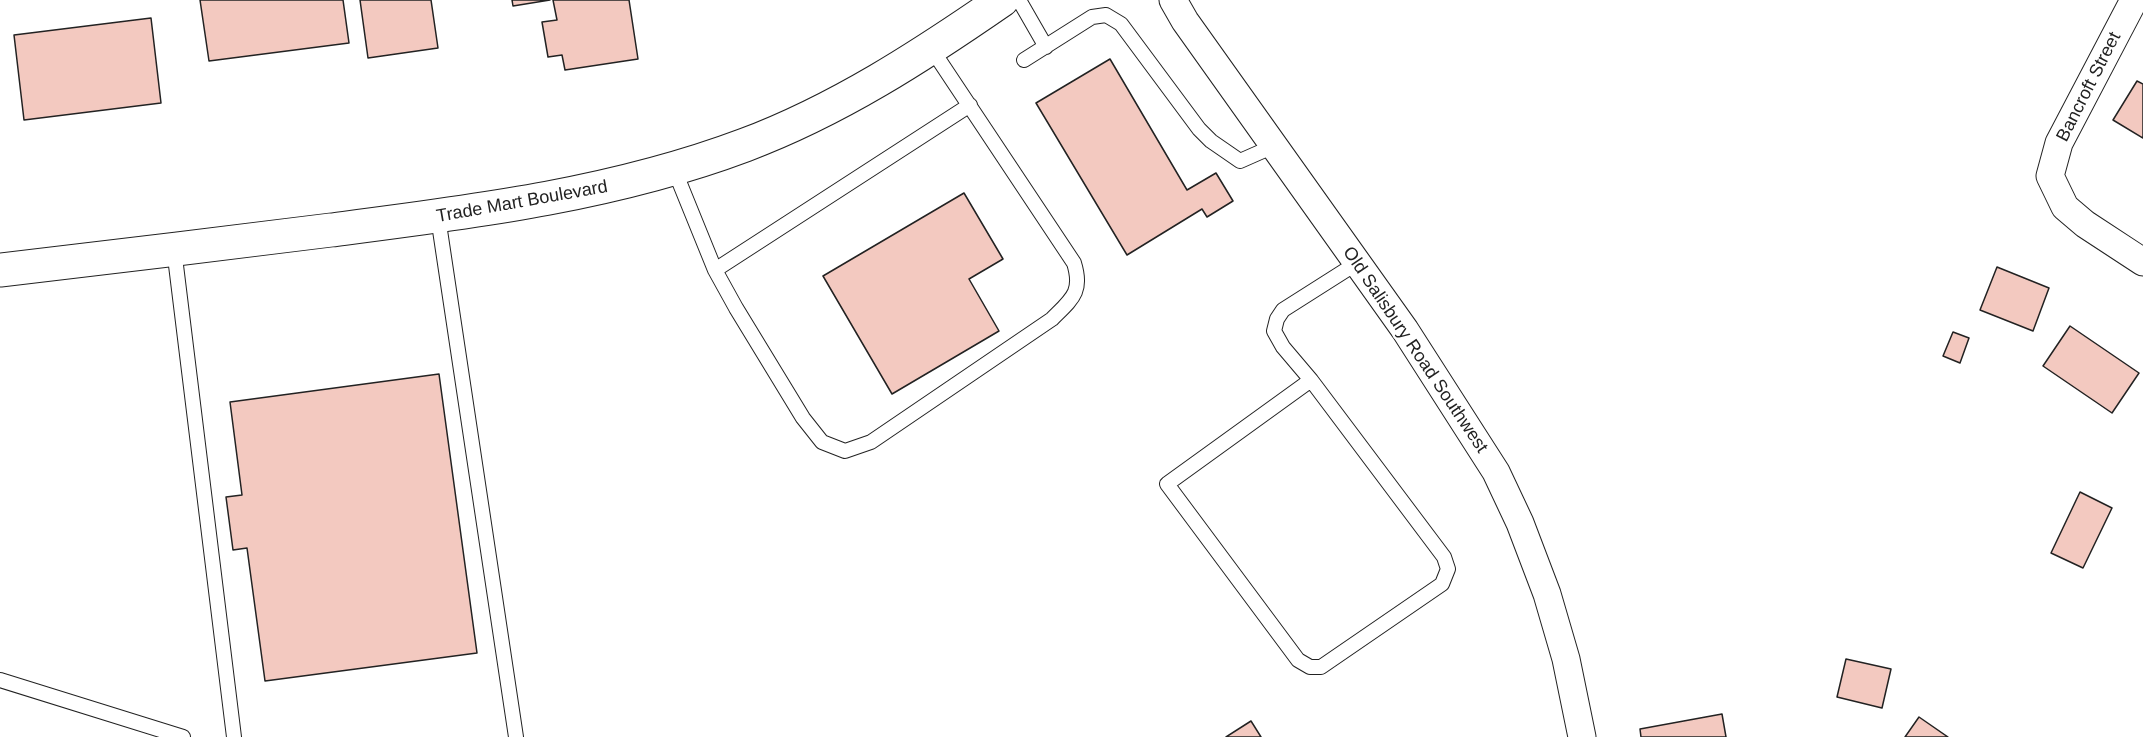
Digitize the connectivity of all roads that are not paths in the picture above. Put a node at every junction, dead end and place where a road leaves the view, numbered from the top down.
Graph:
1 (1002, 0) edge
2 (1019, 0) edge
3 (1173, 0) edge
4 (2134, 0) edge
5 (1046, 47) junction
6 (931, 48) junction
7 (1024, 60) dead end
8 (970, 105) junction
9 (1274, 146) junction
10 (674, 169) junction
11 (438, 217) junction
12 (174, 249) junction
13 (2143, 262) edge
14 (1357, 263) junction
15 (0, 270) edge
16 (715, 270) junction
17 (1311, 380) junction
18 (0, 680) edge
19 (183, 737) edge
20 (234, 737) edge
21 (516, 737) edge
22 (1582, 737) edge

1 - 6 street, Trade Mart Boulevard
2 - 5 lane
3 - 9 street, Old Salisbury Road Southwest
4 - 13 street, Bancroft Street
5 - 7 lane
5 - 9 lane
6 - 8 lane
6 - 10 street, Trade Mart Boulevard
8 - 16 lane
8 - 16 lane
9 - 14 street, Old Salisbury Road Southwest
10 - 11 street, Trade Mart Boulevard
10 - 16 lane
11 - 12 street, Trade Mart Boulevard
11 - 21 lane
12 - 15 street, Trade Mart Boulevard
12 - 20 lane
14 - 17 lane
14 - 22 street, Old Salisbury Road Southwest
17 - 17 lane
18 - 19 lane

